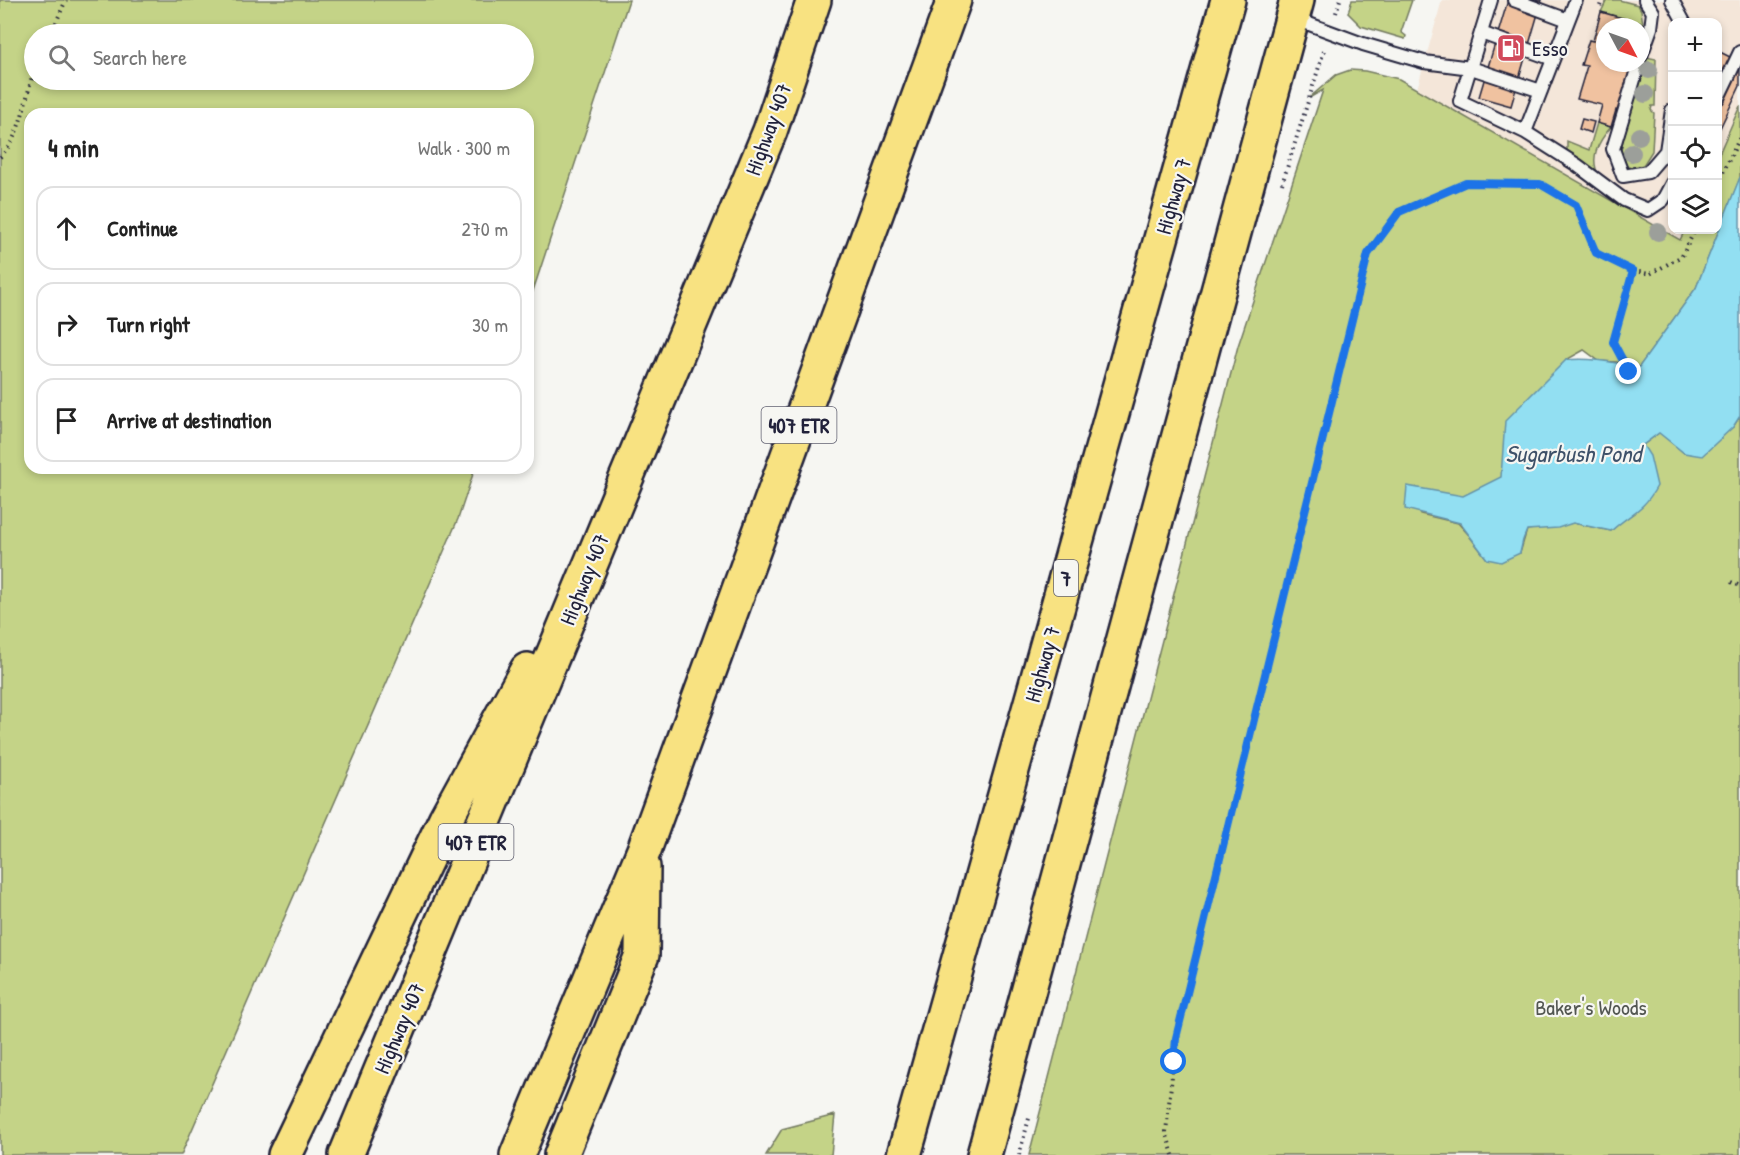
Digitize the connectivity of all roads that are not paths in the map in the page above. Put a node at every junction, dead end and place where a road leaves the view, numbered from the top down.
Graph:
1 (814, 0) edge
2 (954, 0) edge
3 (1228, 0) edge
4 (1491, 0) edge
5 (1514, 0) edge
6 (1576, 0) edge
7 (1645, 0) edge
8 (1672, 0) edge
9 (1294, 9) edge
10 (1682, 18) edge
11 (1568, 20) junction
12 (1650, 31) edge
13 (1481, 33) junction
14 (1740, 52) edge
15 (1553, 59) junction
16 (1471, 68) junction
17 (1636, 72) edge
18 (1722, 90) edge
19 (1541, 91) junction
20 (1670, 126) edge
21 (1525, 132) junction
22 (1668, 191) edge
23 (605, 529) junction
24 (644, 850) junction
25 (285, 1155) edge
26 (346, 1155) edge
27 (517, 1155) edge
28 (561, 1155) edge
29 (904, 1155) edge
30 (984, 1155) edge

1 - 23 main road, Highway 407 / 407 ETR
2 - 24 main road, 407 ETR
3 - 29 main road, Highway 7 / 7
4 - 13 lane
5 - 11 lane
6 - 11 lane
7 - 12 lane
8 - 10 lane
9 - 16 lane
9 - 30 main road
11 - 15 lane
13 - 15 lane
13 - 16 lane
14 - 18 lane
15 - 19 lane
16 - 19 lane
16 - 21 lane
17 - 20 lane
19 - 21 lane
21 - 22 lane
23 - 25 main road
23 - 26 main road, Highway 407 / 407 ETR
24 - 27 main road, 407 ETR
24 - 28 main road

